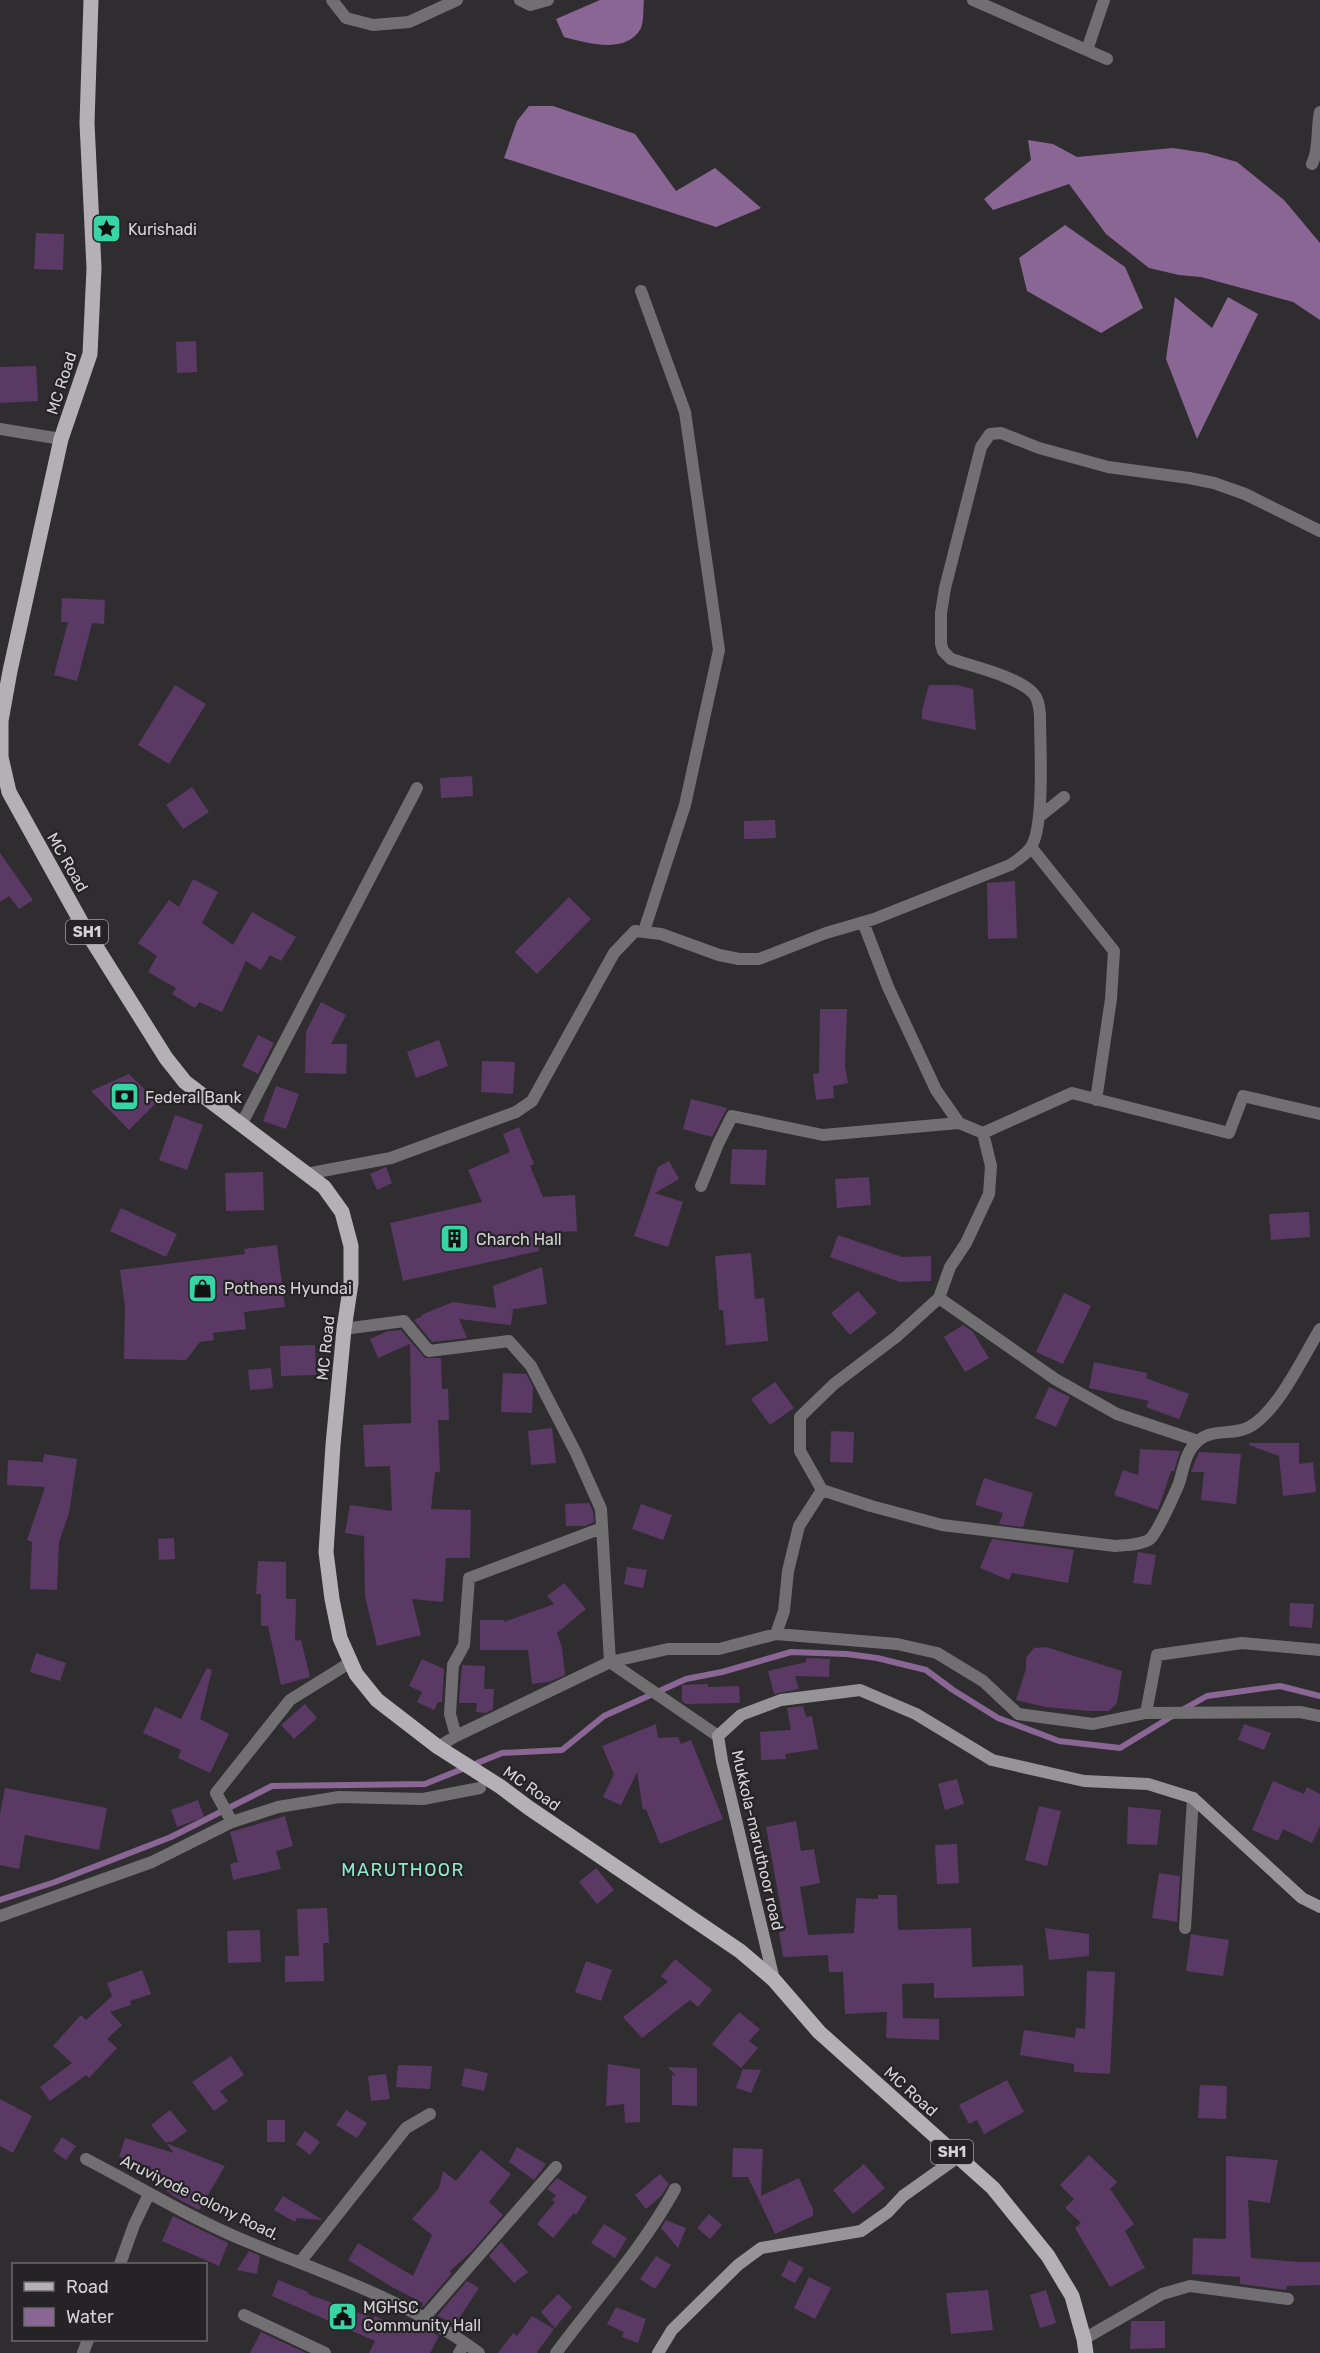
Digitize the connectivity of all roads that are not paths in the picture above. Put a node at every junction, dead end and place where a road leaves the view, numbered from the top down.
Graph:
1 (91, 0) edge
2 (332, 0) edge
3 (457, 0) edge
4 (520, 0) edge
5 (548, 0) edge
6 (973, 0) edge
7 (1104, 0) edge
8 (1087, 50) junction
9 (1107, 59) dead end
10 (1320, 112) edge
11 (1312, 164) dead end
12 (641, 291) dead end
13 (0, 429) edge
14 (61, 439) junction
15 (1320, 531) edge
16 (417, 788) dead end
17 (1064, 797) dead end
18 (1040, 816) junction
19 (1031, 847) junction
20 (863, 922) junction
21 (644, 931) junction
22 (1096, 1100) junction
23 (1320, 1114) edge
24 (959, 1123) junction
25 (241, 1125) junction
26 (983, 1133) junction
27 (306, 1174) junction
28 (701, 1186) dead end
29 (939, 1298) junction
30 (344, 1329) junction
31 (1320, 1329) edge
32 (1198, 1441) junction
33 (822, 1490) junction
34 (602, 1528) junction
35 (776, 1634) junction
36 (1320, 1650) edge
37 (351, 1662) junction
38 (610, 1662) junction
39 (1146, 1713) junction
40 (1320, 1716) edge
41 (456, 1736) junction
42 (718, 1736) junction
43 (438, 1748) junction
44 (480, 1788) dead end
45 (1193, 1798) junction
46 (232, 1822) junction
47 (1320, 1907) edge
48 (0, 1916) edge
49 (1185, 1928) dead end
50 (774, 1980) junction
51 (430, 2114) dead end
52 (958, 2157) junction
53 (86, 2159) dead end
54 (556, 2166) dead end
55 (675, 2189) dead end
56 (149, 2194) junction
57 (300, 2262) junction
58 (121, 2263) edge
59 (1288, 2299) dead end
60 (244, 2315) dead end
61 (424, 2318) junction
62 (1085, 2346) edge
63 (462, 2348) edge
64 (325, 2353) edge
65 (479, 2353) edge
66 (556, 2353) edge
67 (658, 2353) edge

1 - 14 main road, MC Road / SH1
2 - 3 street
4 - 5 street
6 - 8 street
7 - 8 street
8 - 9 street
10 - 11 street
12 - 21 street
13 - 14 street
14 - 25 main road, MC Road / SH1
15 - 18 street
16 - 25 street
17 - 18 street
18 - 19 street
19 - 20 street
19 - 22 street
20 - 21 street
20 - 24 street
21 - 27 street
22 - 23 street
22 - 26 street
24 - 26 street
24 - 28 street
25 - 27 main road, MC Road / SH1
26 - 29 street
27 - 30 main road, MC Road / SH1
29 - 32 street
29 - 33 street
30 - 34 street
30 - 37 main road, MC Road / SH1
31 - 32 street
32 - 33 street
33 - 35 street
34 - 38 street
34 - 41 street
35 - 38 street
35 - 39 street
36 - 39 street
37 - 43 main road, MC Road / SH1
37 - 46 street
38 - 41 street
38 - 42 street
39 - 40 street
41 - 43 street
42 - 45 street, Mukkola-maruthoor road
42 - 50 street, Mukkola-maruthoor road
43 - 50 main road, MC Road / SH1
44 - 46 street
45 - 47 street, Mukkola-maruthoor road
45 - 49 street
46 - 48 street
50 - 52 main road, MC Road / SH1
51 - 57 street
52 - 62 main road, MC Road / SH1
52 - 67 street
53 - 56 street, Aruviyode colony Road.
54 - 61 street
55 - 66 street
56 - 57 street, Aruviyode colony Road.
56 - 58 street
57 - 61 street, Aruviyode colony Road.
59 - 62 street
60 - 64 street
61 - 63 street, Aruviyode colony Road.
63 - 65 street, Aruviyode colony Road.

